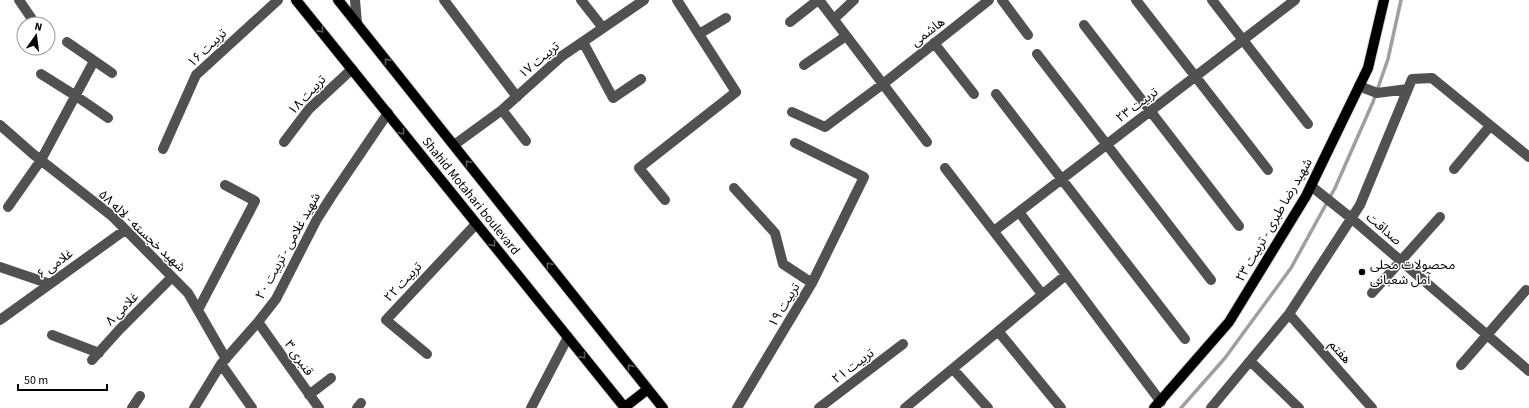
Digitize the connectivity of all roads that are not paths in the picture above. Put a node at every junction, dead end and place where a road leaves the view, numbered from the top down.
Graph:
1 (19, 0) edge
2 (278, 0) edge
3 (296, 0) edge
4 (338, 0) edge
5 (355, 0) edge
6 (444, 0) edge
7 (581, 0) edge
8 (644, 0) edge
9 (677, 0) edge
10 (818, 0) edge
11 (854, 0) edge
12 (989, 0) edge
13 (1002, 0) edge
14 (1136, 0) edge
15 (1212, 0) edge
16 (1384, 0) edge
17 (1291, 1) edge
18 (30, 16) edge
19 (726, 18) dead end
20 (834, 19) junction
21 (790, 22) dead end
22 (357, 23) junction
23 (1084, 25) dead end
24 (603, 28) junction
25 (699, 34) junction
26 (1028, 35) dead end
27 (846, 36) junction
28 (1243, 40) junction
29 (67, 42) dead end
30 (583, 42) junction
31 (934, 43) junction
32 (1037, 54) dead end
33 (94, 61) junction
34 (804, 65) dead end
35 (352, 69) junction
36 (112, 73) dead end
37 (41, 74) dead end
38 (1195, 77) junction
39 (641, 79) dead end
40 (883, 84) junction
41 (1359, 86) junction
42 (1408, 89) junction
43 (974, 94) dead end
44 (996, 94) dead end
45 (76, 96) junction
46 (517, 96) junction
47 (502, 110) junction
48 (1150, 111) junction
49 (792, 112) dead end
50 (388, 114) junction
51 (108, 118) dead end
52 (1308, 124) dead end
53 (0, 125) edge
54 (1490, 126) junction
55 (526, 141) dead end
56 (284, 142) dead end
57 (927, 142) dead end
58 (796, 143) dead end
59 (454, 145) junction
60 (1106, 145) junction
61 (163, 149) dead end
62 (1529, 157) edge
63 (41, 160) junction
64 (945, 168) dead end
65 (1454, 169) dead end
66 (1268, 170) dead end
67 (1062, 179) junction
68 (224, 185) dead end
69 (1311, 186) junction
70 (734, 188) dead end
71 (665, 200) dead end
72 (8, 207) dead end
73 (1019, 212) junction
74 (1440, 217) dead end
75 (1351, 218) junction
76 (476, 224) junction
77 (1239, 226) dead end
78 (125, 230) junction
79 (994, 231) junction
80 (1401, 261) junction
81 (0, 267) edge
82 (1066, 275) junction
83 (172, 277) junction
84 (1211, 280) dead end
85 (812, 283) junction
86 (50, 284) junction
87 (1526, 290) dead end
88 (1372, 293) dead end
89 (1042, 294) junction
90 (198, 310) junction
91 (1289, 314) junction
92 (0, 320) edge
93 (258, 322) junction
94 (998, 331) junction
95 (1486, 334) junction
96 (52, 335) dead end
97 (568, 337) junction
98 (1185, 339) dead end
99 (903, 344) dead end
100 (427, 354) dead end
101 (1250, 361) junction
102 (223, 362) junction
103 (1461, 365) dead end
104 (952, 369) junction
105 (1529, 371) edge
106 (331, 378) dead end
107 (648, 389) junction
108 (309, 395) junction
109 (140, 396) dead end
110 (1158, 405) edge
111 (910, 406) edge
112 (132, 408) edge
113 (194, 408) edge
114 (252, 408) edge
115 (319, 408) edge
116 (531, 408) edge
117 (625, 408) edge
118 (663, 408) edge
119 (737, 408) edge
120 (820, 408) edge
121 (988, 408) edge
122 (1061, 408) edge
123 (1211, 408) edge
124 (1298, 408) edge
125 (1372, 408) edge

1 - 18 street
2 - 61 street, تربیت ۱۶
3 -> 35 main road, Shahid Motahari boulevard
4 - 22 main road, Shahid Motahari boulevard
5 - 22 street
6 - 46 street
7 - 24 street
8 - 24 street, تربیت ۱۷
9 - 25 street
10 - 20 street
10 - 21 street
11 - 20 street
12 - 31 street, هاشمی
13 - 26 street
14 - 38 street
15 - 28 street
16 - 41 main road, شهید رضا طبری - تربیت ۲۳
17 - 28 street, تربیت ۲۳
19 - 25 street
20 - 27 street
59 -> 22 main road, Shahid Motahari boulevard
23 - 48 street
24 - 30 street, تربیت ۱۷
25 - 71 street
27 - 34 street
27 - 40 street
28 - 38 street, تربیت ۲۳
28 - 52 street
29 - 33 street
30 - 39 street
30 - 46 street, تربیت ۱۷
31 - 40 street, هاشمی
31 - 43 street
32 - 60 street
33 - 36 street
33 - 45 street
35 - 50 main road, Shahid Motahari boulevard
35 - 56 street, تربیت ۱۸
37 - 45 street
38 - 48 street, تربیت ۲۳
38 - 66 street
40 - 49 street, هاشمی
40 - 57 street
41 - 42 street
41 - 69 main road, شهید رضا طبری - تربیت ۲۳
42 - 54 street
42 - 75 street
44 - 67 street
45 - 51 street
45 - 63 street
46 - 47 street, تربیت ۱۷
47 - 55 street
47 - 59 street, تربیت ۱۷
48 - 60 street, تربیت ۲۳
48 - 77 street
50 -> 76 main road, Shahid Motahari boulevard
50 - 93 street, شهید غلامی - تربیت ۲۰
53 - 63 street, شهید خجسته - لاله ۵۸
54 - 62 street
54 - 65 street
58 - 85 street
107 -> 59 main road, Shahid Motahari boulevard
60 - 67 street, تربیت ۲۳
60 - 84 street
63 - 72 street
63 - 78 street, شهید خجسته - لاله ۵۸
64 - 79 street
67 - 73 street, تربیت ۲۳
67 - 98 street
68 - 90 street
69 - 75 street, صداقت
69 - 110 main road, شهید رضا طبری - تربیت ۲۳
70 - 85 street, تربیت ۱۹
73 - 79 street, تربیت ۲۳
73 - 82 street
74 - 80 street
75 - 80 street, صداقت
75 - 91 street
76 -> 97 main road, Shahid Motahari boulevard
76 - 100 street, تربیت ۲۲
78 - 83 street, شهید خجسته - لاله ۵۸
78 - 86 street, غلامی ۶
79 - 89 street
80 - 88 street
80 - 95 street, صداقت
81 - 86 street
82 - 89 street
82 - 110 street
83 - 90 street, شهید خجسته - لاله ۵۸
83 - 96 street, غلامی ۸
85 - 119 street, تربیت ۱۹
86 - 92 street, غلامی ۶
87 - 95 street
89 - 94 street
90 - 102 street, شهید خجسته - لاله ۵۸
91 - 101 street
91 - 125 street, هفتم
93 - 102 street, شهید غلامی - تربیت ۲۰
93 - 108 street, قنبری ۳
94 - 104 street
94 - 122 street
95 - 103 street
95 - 105 street, صداقت
97 - 116 street
97 -> 117 main road, Shahid Motahari boulevard
99 - 120 street, تربیت ۲۱
101 - 123 street
101 - 124 street
102 - 113 street, شهید غلامی - تربیت ۲۰
102 - 114 street, شهید خجسته - لاله ۵۸
104 - 111 street
104 - 121 street
106 - 108 street
107 - 117 main road
107 - 118 main road, Shahid Motahari boulevard
108 - 115 street, قنبری ۳
109 - 112 street

